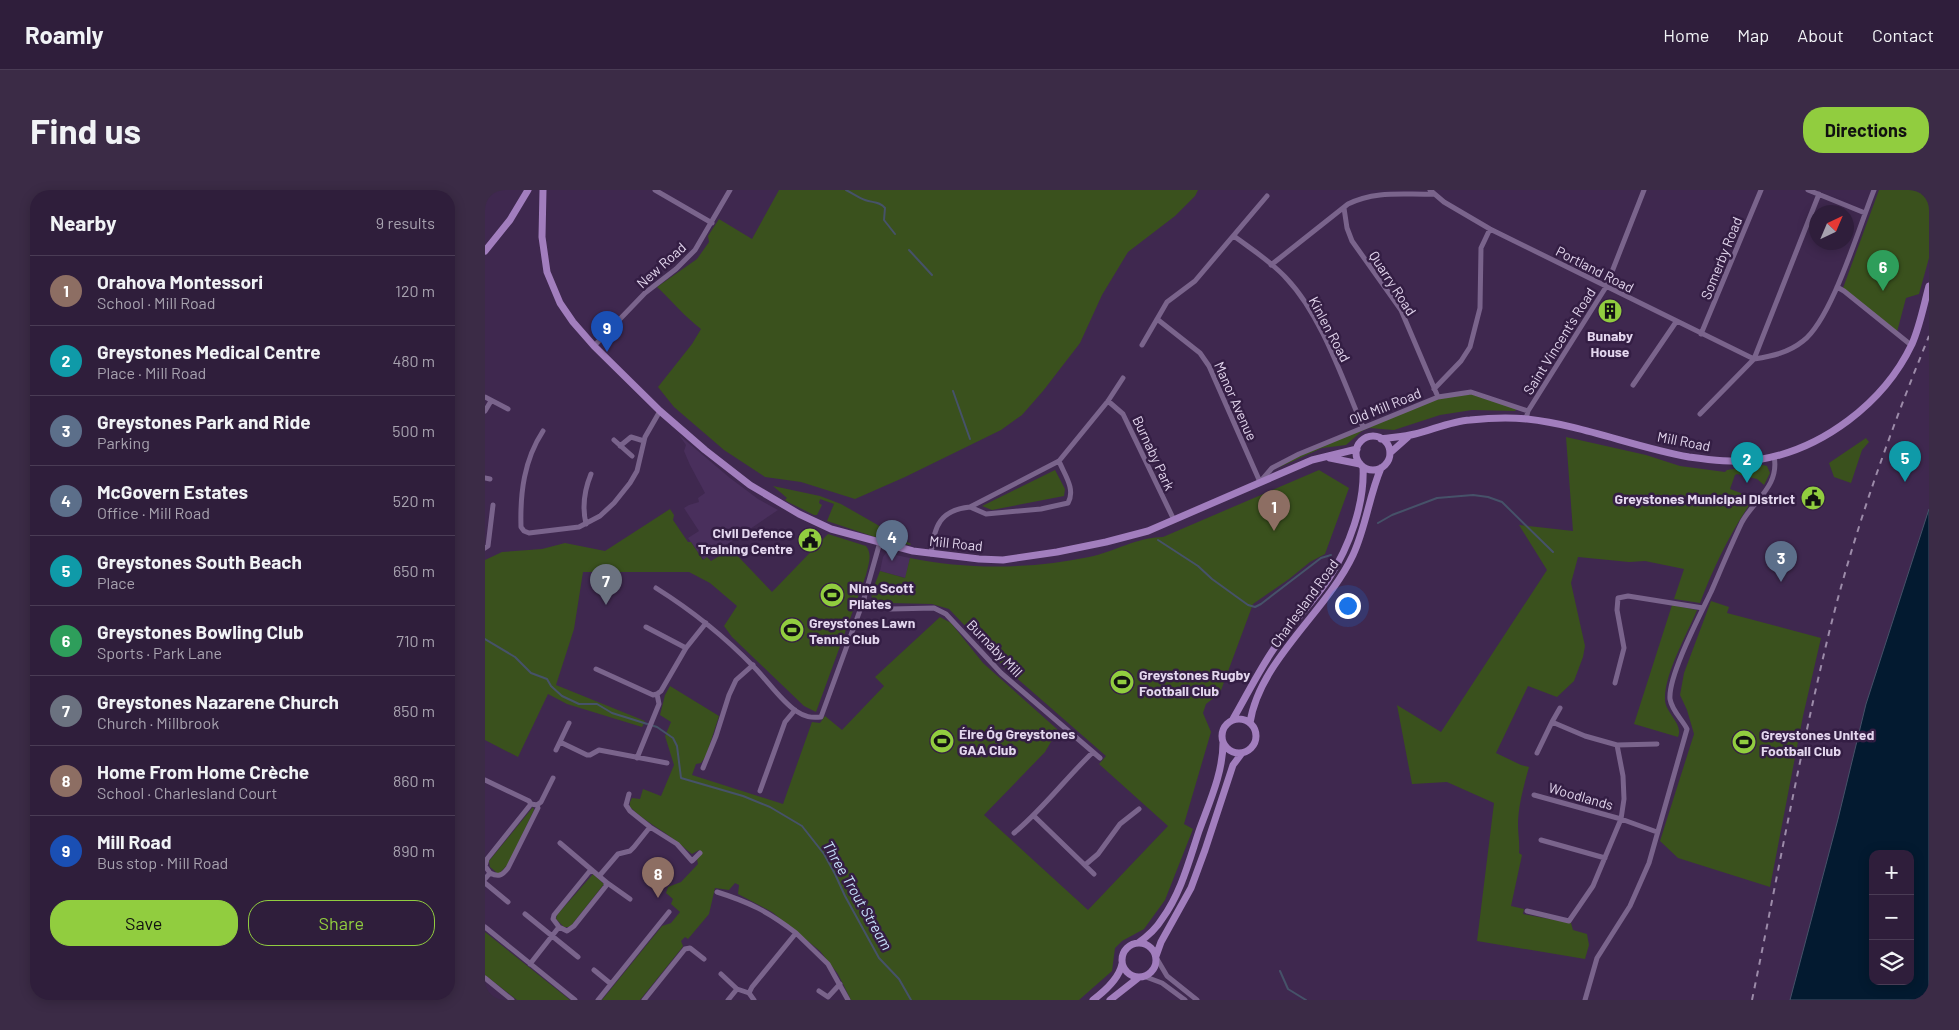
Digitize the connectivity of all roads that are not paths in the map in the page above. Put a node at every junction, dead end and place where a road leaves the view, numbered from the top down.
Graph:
1 (528, 190) edge
2 (543, 190) edge
3 (655, 190) edge
4 (731, 190) edge
5 (1644, 190) edge
6 (1761, 190) edge
7 (1808, 190) edge
8 (1874, 190) edge
9 (1432, 192) edge
10 (1819, 194) junction
11 (1267, 196) dead end
12 (1344, 208) junction
13 (1865, 213) junction
14 (712, 223) junction
15 (1490, 229) junction
16 (1234, 236) junction
17 (485, 251) edge
18 (1271, 265) junction
19 (1929, 286) edge
20 (1606, 287) junction
21 (1837, 287) junction
22 (1157, 319) junction
23 (1676, 322) junction
24 (1701, 334) junction
25 (1142, 345) dead end
26 (1911, 345) junction
27 (594, 346) junction
28 (1754, 359) junction
29 (1123, 378) dead end
30 (1633, 385) dead end
31 (1434, 389) junction
32 (1438, 397) junction
33 (485, 398) edge
34 (491, 400) junction
35 (1108, 401) junction
36 (508, 409) dead end
37 (485, 411) edge
38 (661, 411) junction
39 (1529, 411) junction
40 (1699, 414) dead end
41 (1526, 419) junction
42 (1363, 427) junction
43 (543, 431) dead end
44 (1412, 435) junction
45 (1381, 439) junction
46 (614, 440) dead end
47 (644, 442) junction
48 (620, 446) junction
49 (1357, 449) junction
50 (1390, 453) junction
51 (631, 456) dead end
52 (1774, 456) junction
53 (1327, 458) junction
54 (1059, 461) junction
55 (1362, 465) junction
56 (1381, 468) junction
57 (591, 474) dead end
58 (1260, 482) junction
59 (493, 505) dead end
60 (970, 507) junction
61 (1174, 520) junction
62 (586, 524) junction
63 (880, 542) junction
64 (485, 548) edge
65 (931, 554) junction
66 (656, 588) dead end
67 (863, 602) junction
68 (1703, 608) junction
69 (706, 623) junction
70 (646, 627) dead end
71 (686, 648) junction
72 (753, 665) junction
73 (596, 669) dead end
74 (1615, 683) dead end
75 (657, 694) junction
76 (1560, 708) dead end
77 (795, 710) junction
78 (1233, 719) junction
79 (1251, 722) junction
80 (1552, 722) junction
81 (569, 723) dead end
82 (560, 742) junction
83 (1223, 743) junction
84 (1657, 744) dead end
85 (1617, 745) junction
86 (556, 750) dead end
87 (1093, 752) junction
88 (1537, 752) dead end
89 (1242, 753) junction
90 (637, 758) junction
91 (1099, 758) dead end
92 (667, 763) dead end
93 (703, 768) dead end
94 (553, 778) dead end
95 (485, 780) edge
96 (760, 791) dead end
97 (629, 794) dead end
98 (1535, 795) dead end
99 (534, 805) junction
100 (1139, 809) dead end
101 (1035, 816) junction
102 (1621, 819) junction
103 (650, 827) junction
104 (1657, 832) junction
105 (1014, 833) dead end
106 (1541, 840) dead end
107 (560, 843) dead end
108 (700, 853) dead end
109 (1605, 858) junction
110 (1085, 865) junction
111 (593, 871) junction
112 (490, 872) junction
113 (1094, 874) dead end
114 (600, 875) junction
115 (485, 879) edge
116 (606, 882) junction
117 (485, 883) edge
118 (717, 892) dead end
119 (631, 899) dead end
120 (508, 902) dead end
121 (1527, 911) dead end
122 (669, 912) dead end
123 (525, 914) dead end
124 (485, 927) edge
125 (559, 927) junction
126 (796, 933) junction
127 (552, 936) junction
128 (1138, 943) junction
129 (578, 957) dead end
130 (1156, 958) junction
131 (704, 959) dead end
132 (529, 964) junction
133 (1122, 964) junction
134 (594, 970) dead end
135 (721, 974) dead end
136 (1142, 977) junction
137 (485, 978) edge
138 (611, 984) junction
139 (840, 984) junction
140 (737, 989) junction
141 (819, 992) dead end
142 (749, 993) junction
143 (509, 999) edge
144 (829, 999) edge
145 (575, 1000) edge
146 (598, 1000) edge
147 (644, 1000) edge
148 (728, 1000) edge
149 (754, 1000) edge
150 (847, 1000) edge
151 (1093, 1000) edge
152 (1110, 1000) edge
153 (1185, 1000) edge
154 (1197, 1000) edge
155 (1585, 1000) edge

1 - 17 main road
2 - 27 main road, Mill Road
3 - 14 street
4 - 14 street, New Road
5 - 20 street, Saint Vincent's Road
6 - 24 street, Somerby Road
7 - 10 street
8 - 13 street
9 - 12 street
9 - 15 street, Portland Road
10 - 13 street
10 - 28 street
11 - 16 street
12 - 18 street
12 - 31 street, Quarry Road
13 - 21 street
14 - 27 street, New Road
15 - 20 street, Portland Road
15 - 31 street
16 - 18 street, Kinlen Road
16 - 22 street
18 - 42 street, Kinlen Road
19 - 26 main road, Mill Road
20 - 23 street, Portland Road
20 - 39 street, Saint Vincent's Road
21 - 26 street
21 - 28 street
22 - 25 street
22 - 58 street, Manor Avenue
23 - 24 street, Portland Road
23 - 30 street
24 - 28 street, Portland Road
26 - 52 main road, Mill Road
27 - 38 main road, Mill Road
28 - 40 street
29 - 35 street
31 - 32 street, Quarry Road
32 - 39 street, Old Mill Road
32 - 42 street, Old Mill Road
33 - 34 street
34 - 36 street
34 - 37 street
35 - 54 street
35 - 61 street, Burnaby Park
38 - 47 street
38 - 63 main road, Mill Road
39 - 41 street, Saint Vincent's Road
41 - 44 main road, Mill Road
41 - 52 main road, Mill Road
42 - 58 street, Old Mill Road
43 - 62 street
44 - 45 main road, Mill Road
44 - 50 main road, Mill Road
45 - 49 main road
45 - 50 main road
46 - 48 street
47 - 48 street
47 - 62 street
48 - 51 street
49 - 53 main road, Mill Road
49 - 55 main road
50 - 56 main road
52 - 68 street
53 - 55 main road, Mill Road
53 - 58 main road, Mill Road
54 - 60 street
54 - 60 street
55 - 56 main road
55 - 78 main road, Charlesland Road
56 - 79 main road, Charlesland Road
57 - 62 street
58 - 61 main road, Mill Road
59 - 64 street
60 - 65 street
61 - 65 main road, Mill Road
63 - 65 main road, Mill Road
63 - 67 street
66 - 69 street
67 - 77 street
67 - 87 street, Burnaby Mill
68 - 74 street
68 - 104 street
69 - 71 street
69 - 72 street
70 - 71 street
71 - 75 street
72 - 77 street
72 - 93 street
73 - 75 street
75 - 90 street
76 - 80 street
77 - 96 street
78 - 79 main road
78 - 83 main road
79 - 89 main road
80 - 85 street
80 - 88 street
81 - 82 street
82 - 86 street
82 - 90 street
83 - 89 main road
83 - 128 main road
84 - 85 street
85 - 102 street, Woodlands
87 - 91 street, Burnaby Mill
87 - 101 street
89 - 130 main road
90 - 92 street
94 - 99 street
95 - 99 street
97 - 103 street
98 - 102 street, Woodlands
99 - 112 street
99 - 112 street
100 - 110 street
101 - 105 street
101 - 110 street
102 - 104 street, Woodlands
102 - 109 street, Woodlands
103 - 108 street
103 - 114 street
104 - 155 street
106 - 109 street
107 - 111 street
109 - 121 street, Woodlands
110 - 113 street
111 - 114 street
111 - 125 street
112 - 115 street
114 - 116 street
116 - 119 street
116 - 125 street
117 - 120 street
118 - 126 street
122 - 138 street
123 - 127 street
124 - 132 street
125 - 127 street
126 - 139 street
126 - 142 street
127 - 129 street
127 - 132 street
128 - 130 main road
128 - 133 main road
130 - 136 main road
130 - 154 street
131 - 147 street
132 - 145 street
133 - 136 main road
133 - 151 main road
134 - 138 street
135 - 140 street
136 - 152 main road
136 - 153 street
137 - 143 street
138 - 146 street
139 - 144 street
139 - 150 street
140 - 142 street
140 - 148 street
141 - 144 street
142 - 149 street

